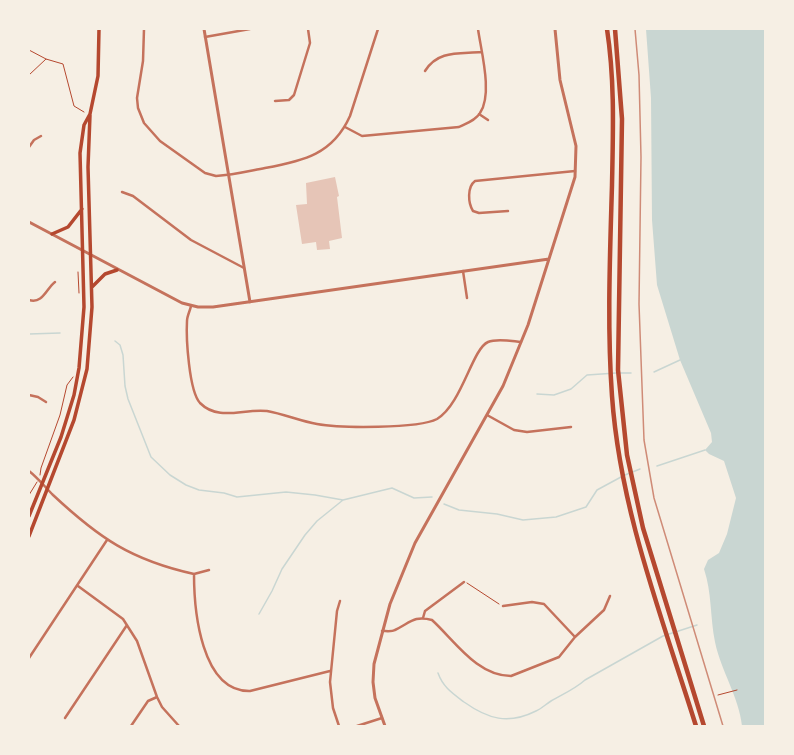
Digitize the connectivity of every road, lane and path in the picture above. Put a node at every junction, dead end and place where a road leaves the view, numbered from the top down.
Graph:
1 (99, 29) edge
2 (144, 29) edge
3 (204, 29) edge
4 (250, 29) edge
5 (308, 29) edge
6 (378, 29) edge
7 (478, 29) edge
8 (555, 29) edge
9 (607, 29) edge
10 (615, 29) edge
11 (205, 37) junction
12 (29, 50) edge
13 (481, 52) junction
14 (46, 59) junction
15 (425, 71) dead end
16 (29, 75) edge
17 (275, 101) dead end
18 (84, 112) dead end
19 (90, 114) junction
20 (479, 114) junction
21 (488, 120) dead end
22 (345, 127) junction
23 (41, 136) dead end
24 (29, 147) edge
25 (576, 171) junction
26 (228, 175) junction
27 (122, 192) dead end
28 (82, 208) junction
29 (508, 211) dead end
30 (29, 222) edge
31 (52, 234) junction
32 (83, 251) junction
33 (91, 256) junction
34 (549, 259) junction
35 (244, 268) junction
36 (117, 270) junction
37 (463, 271) junction
38 (55, 282) dead end
39 (92, 287) junction
40 (467, 298) dead end
41 (30, 300) edge
42 (250, 302) junction
43 (191, 306) junction
44 (522, 342) junction
45 (75, 372) dead end
46 (29, 395) edge
47 (46, 402) dead end
48 (487, 415) junction
49 (571, 427) dead end
50 (29, 471) edge
51 (41, 472) dead end
52 (36, 483) dead end
53 (42, 483) junction
54 (47, 489) junction
55 (29, 495) edge
56 (29, 516) edge
57 (29, 536) edge
58 (107, 540) junction
59 (210, 570) dead end
60 (194, 574) junction
61 (464, 582) joint
62 (78, 586) junction
63 (610, 596) dead end
64 (340, 601) dead end
65 (502, 606) joint
66 (423, 618) junction
67 (127, 625) junction
68 (382, 631) junction
69 (575, 637) junction
70 (29, 658) edge
71 (330, 671) junction
72 (737, 690) dead end
73 (718, 695) dead end
74 (157, 697) junction
75 (65, 718) dead end
76 (382, 718) junction
77 (131, 726) edge
78 (179, 726) edge
79 (339, 726) edge
80 (357, 726) edge
81 (385, 726) edge
82 (696, 726) edge
83 (704, 726) edge

1 - 19 main road
2 - 26 street
3 - 11 street
4 - 11 street
5 - 17 street
6 - 22 street
7 - 13 street
8 - 25 street
9 - 82 highway
10 - 83 highway
11 - 26 street
12 - 14 path
13 - 15 street
13 - 20 street
14 - 16 path
14 - 18 path
19 - 28 main road
19 - 33 main road
20 - 21 street
20 - 22 street
22 - 26 street
23 - 24 street
25 - 29 street
25 - 34 street
26 - 35 street
27 - 35 street
28 - 31 main road
28 - 32 main road
30 - 31 street
31 - 32 street
32 - 33 street
32 - 53 main road
33 - 36 street
33 - 39 main road
34 - 37 street
34 - 44 street
35 - 42 street
36 - 39 main road
36 - 43 street
37 - 40 street
37 - 42 street
38 - 41 street
39 - 54 main road
42 - 43 street
43 - 44 street
44 - 48 street
45 - 51 path
46 - 47 street
48 - 49 street
48 - 68 street
50 - 53 street
52 - 55 path
53 - 54 street
53 - 56 main road
54 - 57 main road
54 - 58 street
58 - 60 street
58 - 62 street
59 - 60 street
60 - 71 street
61 - 65 path
61 - 66 street
62 - 67 street
62 - 70 street
63 - 69 street
64 - 71 street
65 - 69 street
66 - 68 street
66 - 69 street
67 - 74 street
67 - 75 street
68 - 76 street
71 - 79 street
72 - 73 path
74 - 77 street
74 - 78 street
76 - 80 street
76 - 81 street

